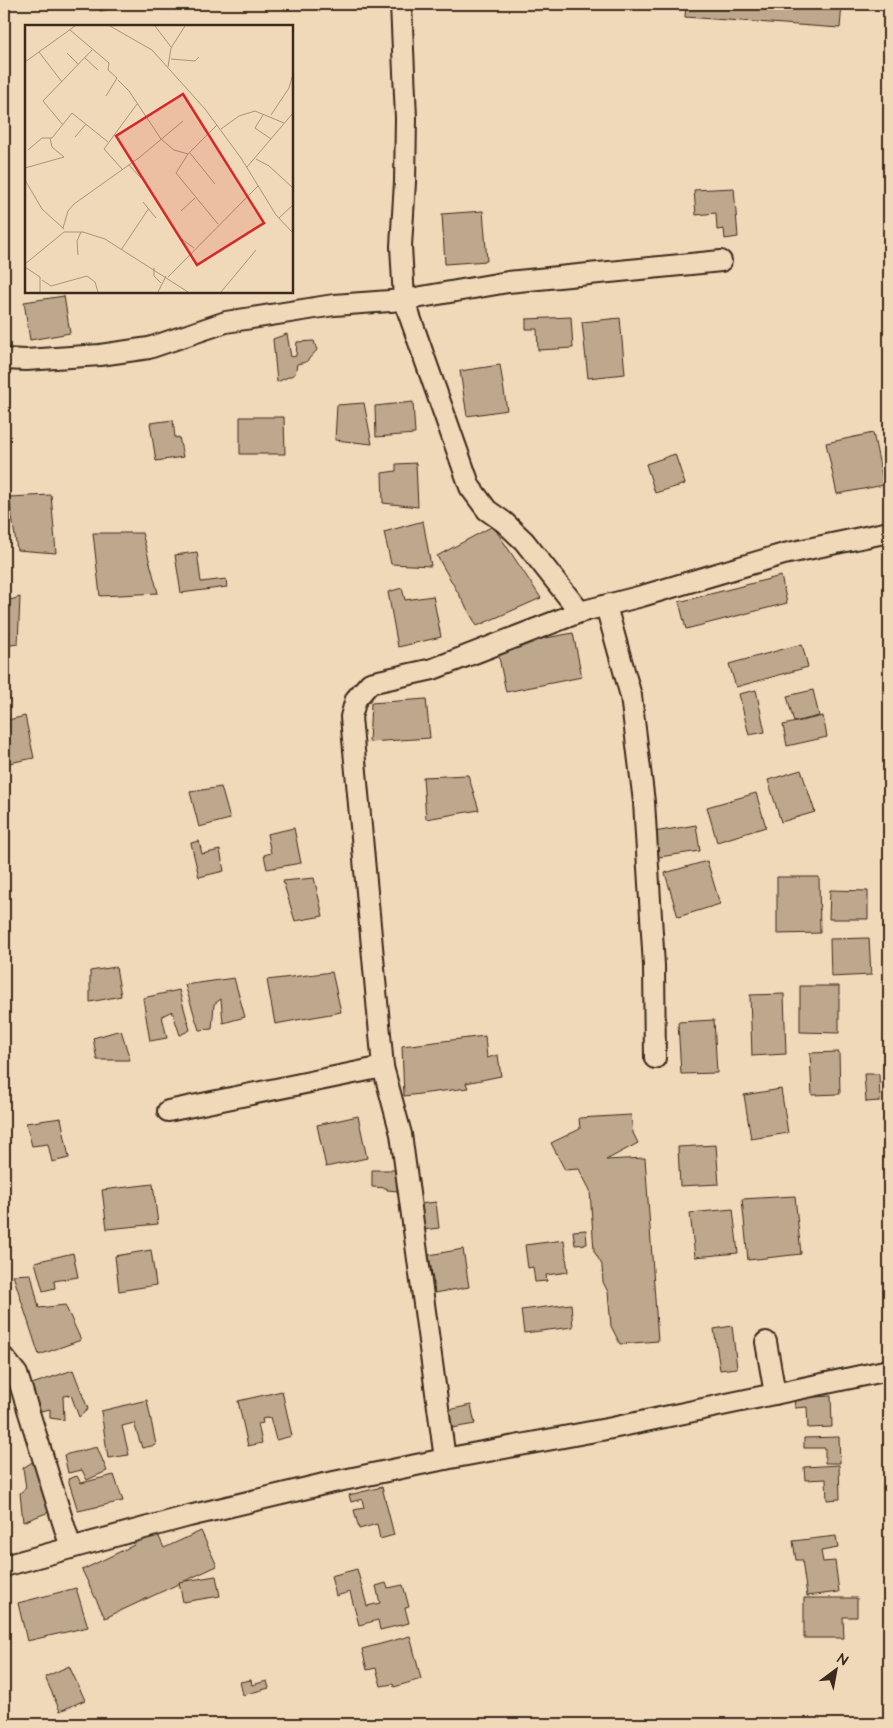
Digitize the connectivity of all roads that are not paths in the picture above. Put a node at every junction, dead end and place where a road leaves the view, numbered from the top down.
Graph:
1 (401, 4) edge
2 (721, 261) dead end
3 (404, 300) junction
4 (4, 360) edge
5 (889, 532) edge
6 (606, 606) junction
7 (580, 612) junction
8 (655, 1058) dead end
9 (383, 1067) junction
10 (168, 1111) dead end
11 (766, 1342) dead end
12 (4, 1358) edge
13 (889, 1370) edge
14 (775, 1394) junction
15 (446, 1459) junction
16 (71, 1548) junction
17 (4, 1566) edge

1 - 3 street
2 - 3 street
3 - 4 street
3 - 7 street
5 - 6 street
6 - 7 street
6 - 8 street
7 - 9 street
9 - 10 street
9 - 15 street
11 - 14 street
12 - 16 street
13 - 14 street
14 - 15 street
15 - 16 street
16 - 17 street

